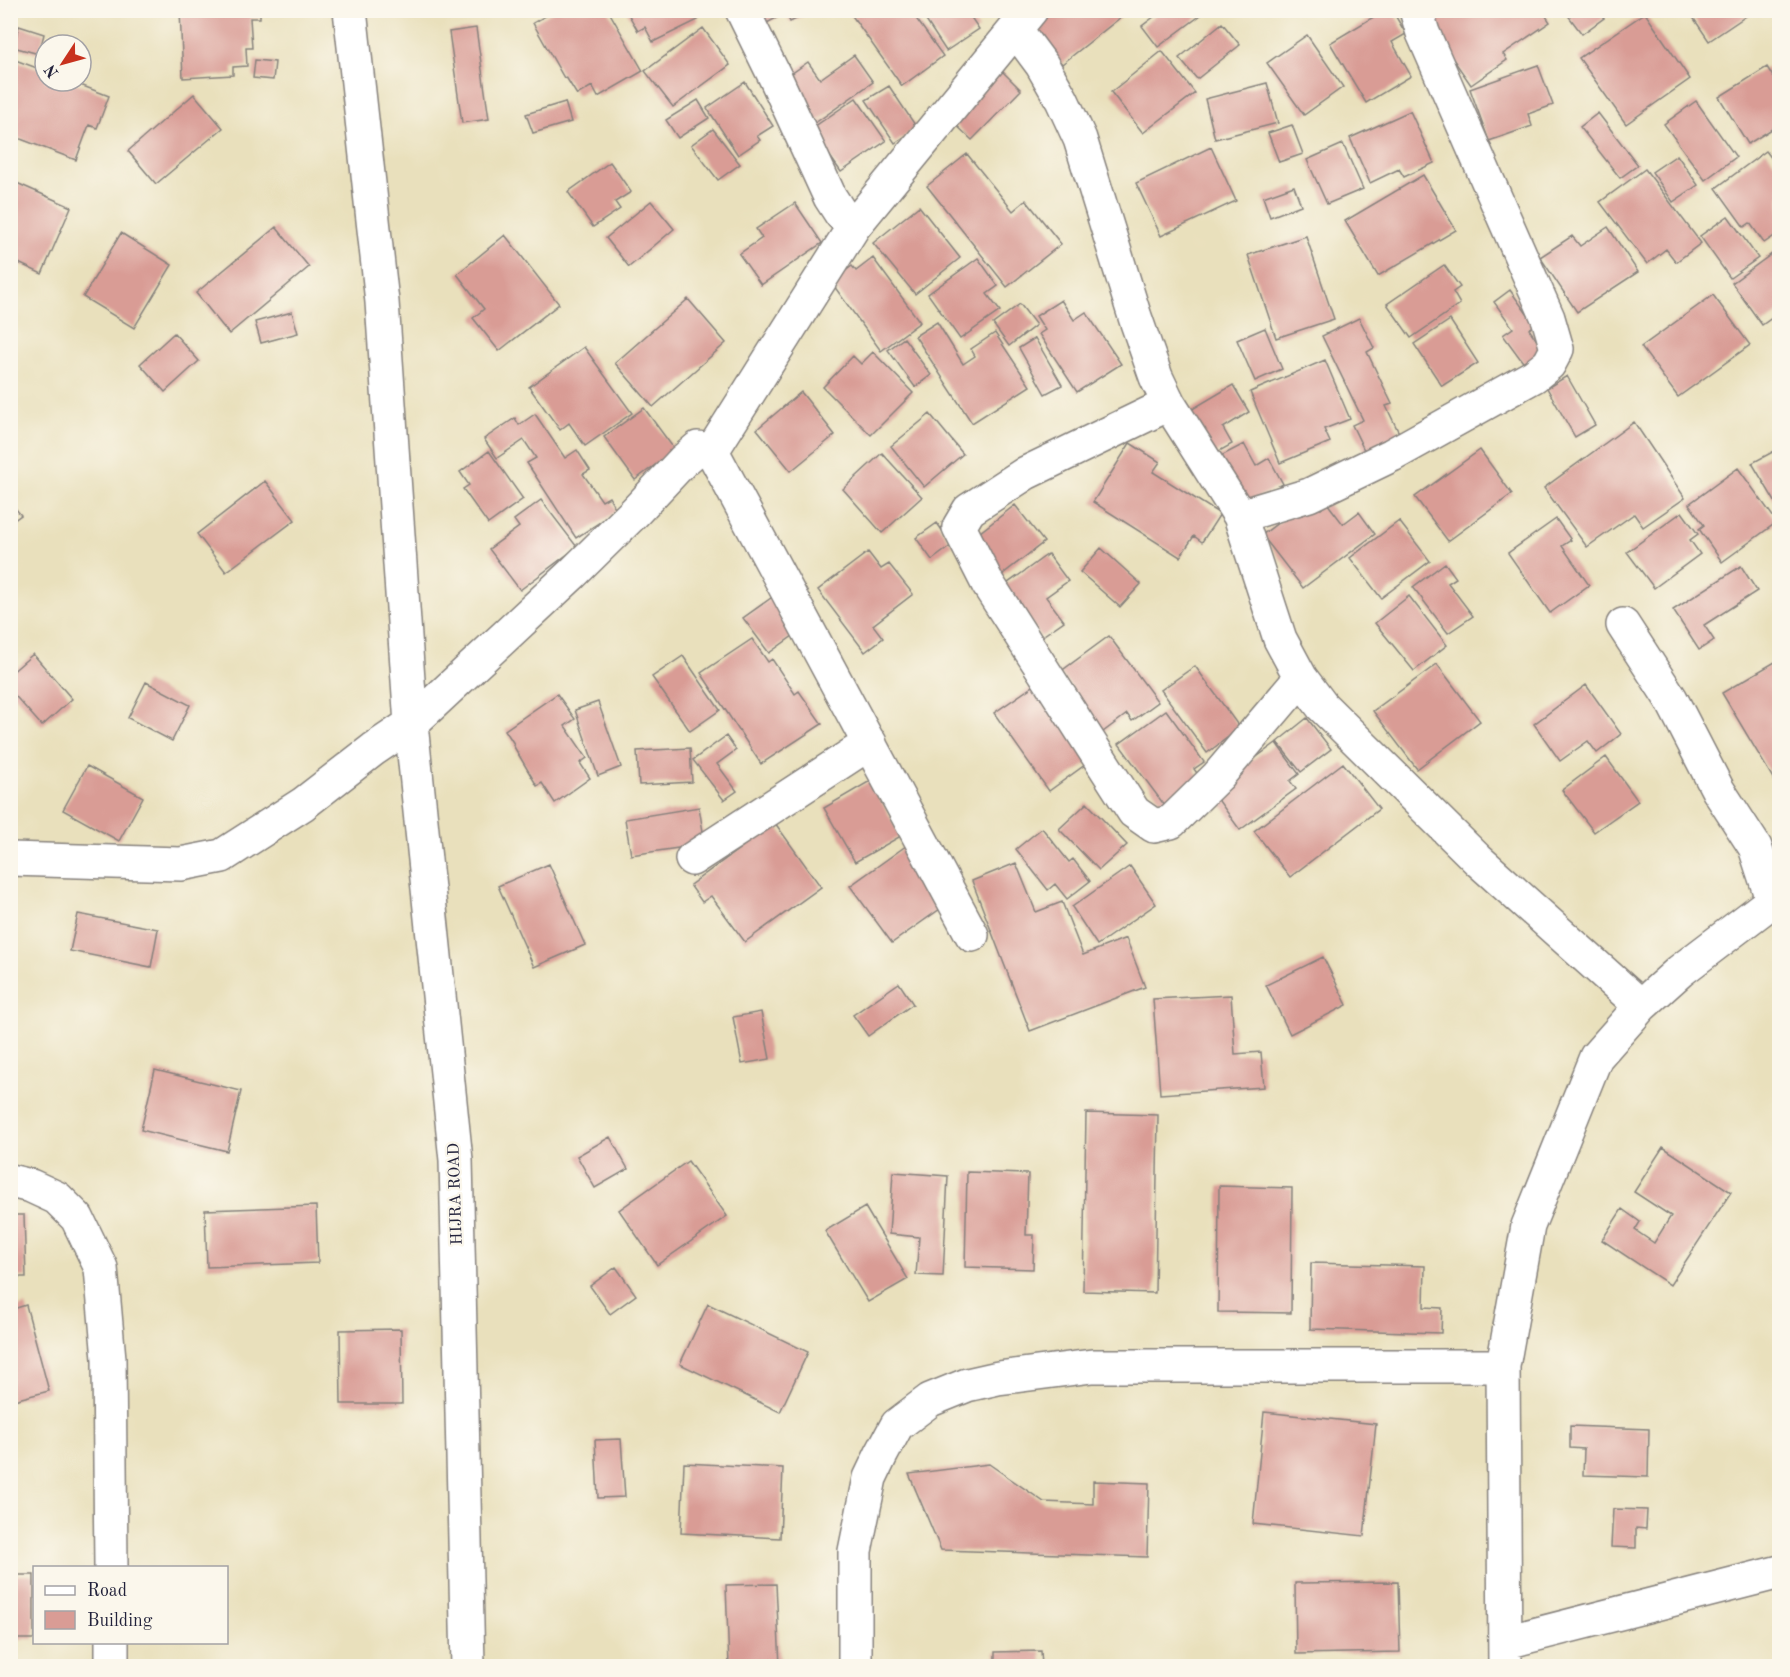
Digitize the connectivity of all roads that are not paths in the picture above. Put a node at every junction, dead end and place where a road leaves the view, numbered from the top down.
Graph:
1 (350, 10) edge
2 (742, 10) edge
3 (1416, 10) edge
4 (1023, 20) edge
5 (854, 226) junction
6 (1169, 404) junction
7 (712, 451) junction
8 (1240, 516) junction
9 (1623, 625) dead end
10 (1301, 678) junction
11 (411, 724) junction
12 (870, 743) junction
13 (10, 859) edge
14 (692, 859) dead end
15 (1776, 897) edge
16 (972, 935) dead end
17 (1641, 1006) junction
18 (10, 1181) edge
19 (1503, 1366) junction
20 (111, 1566) edge
21 (1779, 1572) edge
22 (112, 1644) edge
23 (1505, 1654) edge
24 (112, 1666) edge
25 (468, 1666) edge
26 (855, 1666) edge

1 - 11 street, HIJRA ROAD
2 - 5 street
3 - 8 street
4 - 5 street
4 - 6 street
5 - 7 street
6 - 8 street
6 - 10 street
7 - 11 street
7 - 12 street
8 - 10 street
9 - 15 street
10 - 17 street
11 - 13 street
11 - 25 street, HIJRA ROAD
12 - 14 street
12 - 16 street
15 - 17 street
17 - 19 street
18 - 20 street
19 - 23 street
19 - 26 street
21 - 23 street
22 - 24 street

